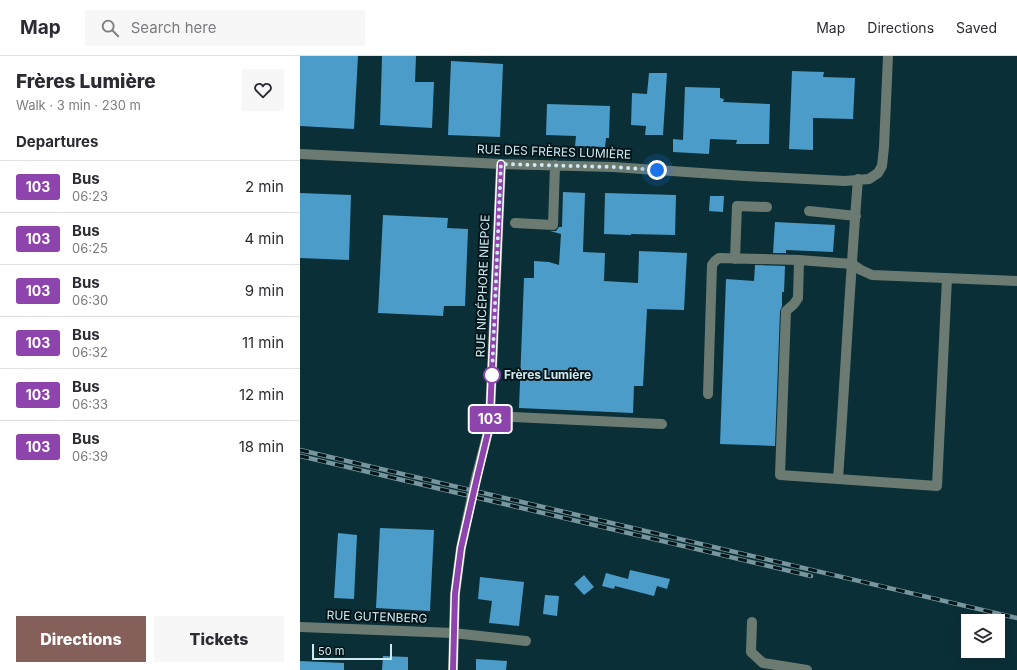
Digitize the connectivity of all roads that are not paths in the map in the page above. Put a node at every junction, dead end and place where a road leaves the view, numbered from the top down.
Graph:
1 (888, 56) edge
2 (300, 154) edge
3 (501, 164) junction
4 (555, 166) junction
5 (858, 179) junction
6 (767, 207) dead end
7 (809, 211) dead end
8 (856, 216) junction
9 (514, 223) dead end
10 (735, 259) junction
11 (799, 260) junction
12 (852, 264) junction
13 (947, 278) junction
14 (1017, 281) edge
15 (708, 394) dead end
16 (490, 416) junction
17 (662, 424) dead end
18 (838, 479) junction
19 (752, 622) dead end
20 (300, 627) edge
21 (454, 633) junction
22 (526, 641) dead end
23 (453, 670) edge
24 (807, 670) edge

1 - 5 street, RUE DES FRÈRES LUMIÈRE
2 - 3 street, RUE DES FRÈRES LUMIÈRE
3 - 4 street, RUE DES FRÈRES LUMIÈRE
3 - 16 street, RUE NICÉPHORE NIEPCE
4 - 5 street, RUE DES FRÈRES LUMIÈRE
4 - 9 street
5 - 8 street
6 - 10 street
7 - 8 street
8 - 12 street
10 - 11 street
10 - 15 street
11 - 12 street
11 - 18 street
12 - 13 street
12 - 18 street
13 - 14 street
13 - 18 street
16 - 17 street
16 - 21 street, RUE NICÉPHORE NIEPCE
19 - 24 street
20 - 21 street, RUE GUTENBERG
21 - 22 street, RUE GUTENBERG
21 - 23 street, RUE NICÉPHORE NIEPCE

